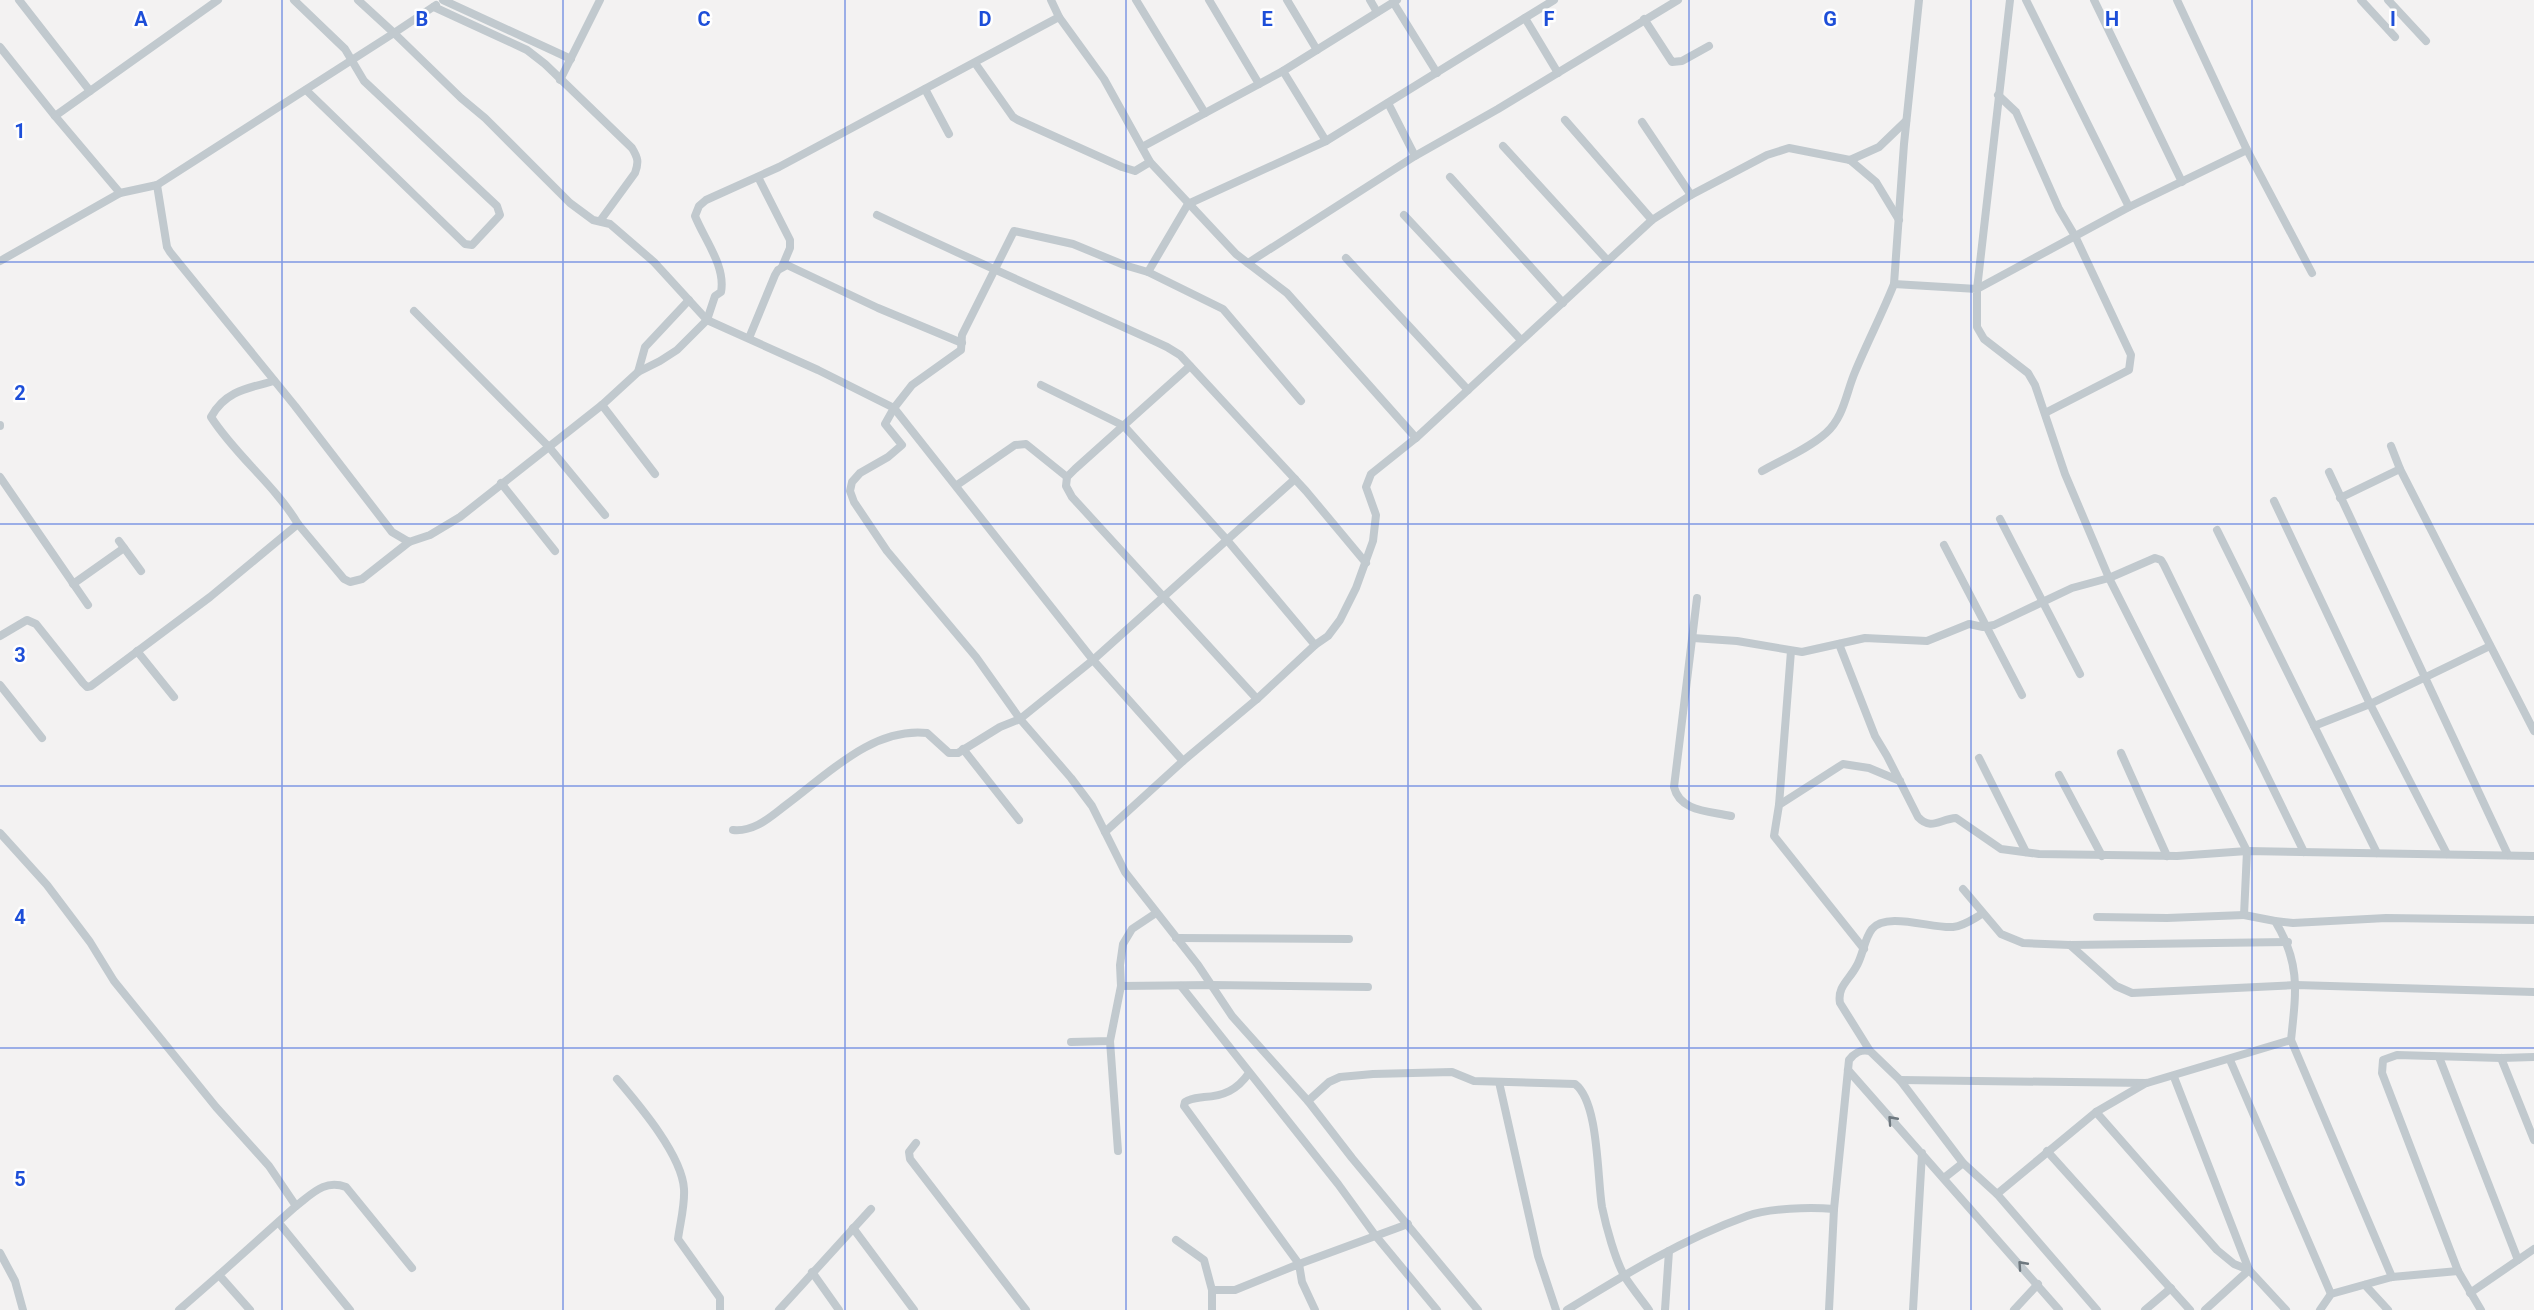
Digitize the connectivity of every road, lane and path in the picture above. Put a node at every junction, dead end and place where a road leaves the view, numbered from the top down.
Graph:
1 (19, 0) edge
2 (218, 0) edge
3 (294, 0) edge
4 (358, 0) edge
5 (444, 0) edge
6 (600, 0) edge
7 (1051, 0) edge
8 (1136, 0) edge
9 (1209, 0) edge
10 (1287, 0) edge
11 (1370, 0) edge
12 (1554, 0) edge
13 (1678, 0) edge
14 (1919, 0) edge
15 (2010, 0) edge
16 (2026, 0) edge
17 (2094, 0) edge
18 (2177, 0) edge
19 (2361, 0) edge
20 (2388, 0) edge
21 (1395, 1) edge
22 (434, 7) junction
23 (1377, 12) junction
24 (1059, 17) junction
25 (1525, 18) junction
26 (1644, 19) junction
27 (394, 33) junction
28 (2394, 37) dead end
29 (2426, 41) dead end
30 (1709, 46) dead end
31 (0, 47) edge
32 (1317, 50) junction
33 (571, 59) junction
34 (354, 60) junction
35 (975, 63) junction
36 (1283, 71) junction
37 (1437, 73) junction
38 (1558, 73) junction
39 (560, 80) junction
40 (1259, 84) junction
41 (925, 89) junction
42 (306, 90) junction
43 (90, 91) junction
44 (1998, 95) junction
45 (1388, 103) junction
46 (1205, 113) junction
47 (55, 116) junction
48 (1565, 120) dead end
49 (1906, 121) junction
50 (1642, 122) dead end
51 (949, 134) dead end
52 (1326, 141) junction
53 (1503, 146) dead end
54 (1143, 147) junction
55 (2247, 150) junction
56 (1415, 156) junction
57 (1850, 160) junction
58 (1150, 162) junction
59 (758, 177) junction
60 (1450, 177) dead end
61 (2182, 182) junction
62 (157, 186) junction
63 (120, 193) junction
64 (1691, 195) junction
65 (1188, 204) junction
66 (2129, 207) junction
67 (877, 215) dead end
68 (1404, 215) dead end
69 (1652, 220) junction
70 (1899, 220) junction
71 (600, 221) junction
72 (2075, 236) junction
73 (1346, 258) dead end
74 (0, 261) edge
75 (1608, 261) junction
76 (1248, 263) junction
77 (782, 267) junction
78 (993, 271) junction
79 (1148, 272) junction
80 (2312, 273) dead end
81 (1894, 284) junction
82 (1977, 289) junction
83 (689, 300) junction
84 (1563, 303) junction
85 (414, 311) dead end
86 (707, 320) junction
87 (749, 338) junction
88 (1521, 340) junction
89 (962, 343) junction
90 (1190, 366) junction
91 (638, 372) junction
92 (274, 381) junction
93 (1041, 385) dead end
94 (1468, 390) junction
95 (1301, 402) dead end
96 (602, 405) junction
97 (894, 408) junction
98 (2045, 413) junction
99 (1124, 426) junction
100 (1416, 438) junction
101 (2391, 446) dead end
102 (549, 447) junction
103 (2400, 469) junction
104 (1762, 471) dead end
105 (2329, 472) dead end
106 (655, 474) dead end
107 (0, 477) edge
108 (1067, 477) junction
109 (1295, 479) junction
110 (501, 483) junction
111 (957, 485) junction
112 (2340, 498) junction
113 (2274, 501) dead end
114 (605, 515) dead end
115 (2000, 519) dead end
116 (298, 524) junction
117 (2217, 530) dead end
118 (1227, 540) junction
119 (409, 542) junction
120 (1944, 545) dead end
121 (555, 551) dead end
122 (1366, 563) junction
123 (141, 571) dead end
124 (2109, 578) junction
125 (74, 584) junction
126 (1164, 596) junction
127 (1697, 598) dead end
128 (2044, 602) junction
129 (88, 605) dead end
130 (1988, 627) junction
131 (0, 636) edge
132 (1693, 639) junction
133 (1839, 644) junction
134 (1315, 645) junction
135 (2490, 646) junction
136 (137, 651) junction
137 (1791, 651) junction
138 (1093, 660) junction
139 (2080, 674) dead end
140 (2424, 677) junction
141 (0, 685) edge
142 (2022, 695) dead end
143 (174, 697) dead end
144 (1257, 699) junction
145 (2370, 704) junction
146 (1020, 719) junction
147 (2314, 726) junction
148 (2534, 731) edge
149 (42, 738) dead end
150 (963, 749) junction
151 (2121, 753) dead end
152 (1979, 758) dead end
153 (1183, 761) junction
154 (2059, 775) dead end
155 (1900, 781) junction
156 (1779, 805) junction
157 (1731, 816) dead end
158 (1019, 820) dead end
159 (733, 830) dead end
160 (1105, 832) junction
161 (0, 833) edge
162 (2247, 851) junction
163 (2026, 852) junction
164 (2304, 852) junction
165 (2377, 853) junction
166 (2447, 854) junction
167 (2508, 855) junction
168 (2102, 856) junction
169 (2167, 856) junction
170 (2534, 856) edge
171 (1963, 889) dead end
172 (1156, 913) junction
173 (1983, 914) junction
174 (2244, 915) junction
175 (2097, 917) dead end
176 (2534, 920) edge
177 (2275, 921) junction
178 (1176, 938) junction
179 (1349, 939) dead end
180 (2288, 942) junction
181 (2070, 945) junction
182 (1864, 949) junction
183 (1211, 985) junction
184 (2296, 985) junction
185 (1122, 986) junction
186 (1181, 986) junction
187 (1368, 987) dead end
188 (2534, 992) edge
189 (2291, 1040) junction
190 (1110, 1041) junction
191 (1071, 1042) dead end
192 (1870, 1051) junction
193 (2439, 1057) junction
194 (2534, 1057) edge
195 (2500, 1058) junction
196 (2230, 1060) junction
197 (1848, 1070) junction
198 (1249, 1073) junction
199 (2174, 1077) junction
200 (617, 1079) dead end
201 (1900, 1080) junction
202 (1499, 1082) junction
203 (2146, 1083) junction
204 (1308, 1101) junction
205 (2096, 1112) junction
206 (2534, 1140) edge
207 (916, 1143) dead end
208 (1118, 1151) dead end
209 (2047, 1151) junction
210 (1922, 1153) junction
211 (1963, 1163) junction
212 (1944, 1178) junction
213 (1997, 1194) junction
214 (296, 1206) junction
215 (871, 1209) dead end
216 (1834, 1209) junction
217 (279, 1223) junction
218 (1408, 1224) junction
219 (853, 1228) junction
220 (1375, 1235) junction
221 (1176, 1240) dead end
222 (2534, 1249) edge
223 (1669, 1251) junction
224 (0, 1253) edge
225 (2518, 1260) junction
226 (1299, 1264) junction
227 (412, 1268) dead end
228 (2249, 1269) junction
229 (2458, 1271) junction
230 (812, 1272) junction
231 (219, 1275) junction
232 (1623, 1275) junction
233 (2392, 1277) junction
234 (2038, 1284) junction
235 (2365, 1285) junction
236 (2171, 1288) junction
237 (1212, 1290) junction
238 (2469, 1293) junction
239 (2331, 1294) junction
240 (23, 1310) edge
241 (179, 1310) edge
242 (250, 1310) edge
243 (350, 1310) edge
244 (720, 1310) edge
245 (779, 1310) edge
246 (839, 1310) edge
247 (914, 1310) edge
248 (1026, 1310) edge
249 (1212, 1310) edge
250 (1315, 1310) edge
251 (1437, 1310) edge
252 (1478, 1310) edge
253 (1556, 1310) edge
254 (1567, 1310) edge
255 (1649, 1310) edge
256 (1665, 1310) edge
257 (1829, 1310) edge
258 (1913, 1310) edge
259 (2014, 1310) edge
260 (2059, 1310) edge
261 (2097, 1310) edge
262 (2145, 1310) edge
263 (2190, 1310) edge
264 (2205, 1310) edge
265 (2286, 1310) edge
266 (2320, 1310) edge
267 (2388, 1310) edge
268 (2481, 1310) edge

1 - 43 street
2 - 43 street
3 - 34 street
4 - 27 street
5 - 22 street
5 - 33 street
6 - 33 street
7 - 24 street
8 - 46 street
9 - 40 street
10 - 32 street
11 - 23 street
12 - 25 street
13 - 26 street
14 - 49 street
15 - 44 street
16 - 66 street
17 - 61 street
18 - 55 street
19 - 28 street
20 - 29 street
21 - 23 street
21 - 37 street
22 - 27 street
22 - 39 street
23 - 32 street
24 - 35 street
24 - 54 street
25 - 37 street
25 - 38 street
26 - 30 street
26 - 38 street
27 - 34 street
27 - 71 street
31 - 47 street
32 - 36 street
33 - 39 street
34 - 42 street
34 - 42 street
35 - 41 street
35 - 58 street
36 - 40 street
36 - 52 street
37 - 45 street
38 - 56 street
39 - 71 street
40 - 46 street
41 - 51 street
41 - 59 street
42 - 62 street
43 - 47 street
44 - 72 street
44 - 82 street
45 - 52 street
45 - 56 street
46 - 54 street
47 - 63 street
48 - 69 street
49 - 57 street
49 - 70 street
50 - 64 street
52 - 65 street
53 - 75 street
54 - 58 street
55 - 61 street
55 - 80 street
56 - 76 street
57 - 64 street
57 - 70 street
58 - 65 street
59 - 77 street
59 - 86 street
60 - 84 street
61 - 66 street
62 - 63 street
62 - 92 street
63 - 74 street
64 - 69 street
65 - 76 street
65 - 79 street
66 - 72 street
67 - 78 street
68 - 88 street
69 - 75 street
70 - 81 street
71 - 83 street
72 - 82 street
72 - 98 street
73 - 94 street
75 - 84 street
76 - 100 street
77 - 87 street
77 - 89 street
78 - 79 street
78 - 89 street
78 - 90 street
79 - 95 street
81 - 82 street
81 - 104 street
82 - 98 street
83 - 86 street
83 - 91 street
84 - 88 street
85 - 102 street
86 - 87 street
86 - 91 street
87 - 97 street
88 - 94 street
89 - 97 street
90 - 99 street
90 - 109 street
91 - 96 street
92 - 116 street
92 - 119 street
93 - 99 street
94 - 100 street
96 - 102 street
96 - 106 street
97 - 111 street
97 - 146 street
98 - 124 street
99 - 108 street
99 - 118 street
100 - 122 street
101 - 103 street
102 - 110 street
102 - 114 street
103 - 112 street
103 - 135 street
105 - 112 street
107 - 125 street
108 - 111 street
108 - 126 street
109 - 118 street
109 - 122 street
110 - 119 street
110 - 121 street
111 - 138 street
112 - 140 street
113 - 145 street
115 - 128 street
116 - 119 street
116 - 136 street
117 - 147 street
118 - 126 street
118 - 134 street
120 - 130 street
122 - 134 street
123 - 125 street
124 - 128 street
124 - 162 street
124 - 164 street
125 - 129 street
126 - 138 street
126 - 144 street
127 - 132 street
128 - 130 street
128 - 139 street
130 - 133 street
130 - 142 street
131 - 136 street
132 - 137 street
132 - 157 street
133 - 137 street
133 - 155 street
134 - 144 street
135 - 140 street
135 - 148 street
136 - 143 street
137 - 156 street
138 - 146 street
138 - 153 street
140 - 145 street
140 - 167 street
141 - 149 street
144 - 153 street
145 - 147 street
145 - 166 street
146 - 150 street
146 - 160 street
147 - 165 street
150 - 158 street
150 - 159 street
151 - 169 street
152 - 163 street
153 - 160 street
154 - 168 street
155 - 156 street
155 - 163 street
156 - 182 street
160 - 172 street
161 - 214 street
162 - 164 street
162 - 169 street
162 - 174 street
163 - 168 street
164 - 165 street
165 - 166 street
166 - 167 street
167 - 170 street
168 - 169 street
171 - 173 street
172 - 178 street
172 - 185 street
173 - 181 street
173 - 182 street
174 - 175 street
174 - 177 street
176 - 177 street
177 - 180 street
178 - 179 street
178 - 183 street
180 - 181 street
180 - 184 street
181 - 184 street
182 - 192 street
183 - 186 street
183 - 187 street
183 - 204 street
184 - 188 street
184 - 189 street
185 - 186 street
185 - 190 street
186 - 198 street
189 - 196 street
189 - 233 street
190 - 191 street
190 - 208 street
192 - 197 street
192 - 201 street
193 - 195 street
193 - 225 street
193 - 229 street
194 - 195 street
195 - 206 street
196 - 199 street
196 - 239 street
210 -> 197 street
197 - 216 street
198 - 220 street
198 - 226 street
199 - 203 street
199 - 228 street
200 - 244 street
201 - 203 street
201 - 211 street
202 - 204 street
202 - 232 street
202 - 253 street
203 - 205 street
204 - 218 street
205 - 209 street
205 - 228 street
207 - 248 street
209 - 213 street
209 - 236 street
210 - 212 street
210 - 258 street
211 - 212 street
211 - 213 street
234 -> 212 street
213 - 261 street
214 - 217 street
214 - 227 street
215 - 219 street
216 - 223 street
216 - 257 street
217 - 231 street
217 - 243 street
218 - 220 street
218 - 252 street
219 - 230 street
219 - 247 street
220 - 226 street
220 - 251 street
221 - 237 street
222 - 225 street
223 - 232 street
223 - 256 street
224 - 240 street
225 - 238 street
226 - 237 street
226 - 250 street
228 - 264 street
228 - 265 street
229 - 233 street
229 - 238 street
230 - 245 street
230 - 246 street
231 - 241 street
231 - 242 street
232 - 254 street
232 - 255 street
233 - 235 street
234 - 259 street
234 - 260 street
235 - 239 street
235 - 267 street
236 - 262 street
236 - 263 street
237 - 249 street
238 - 268 street
239 - 266 street

